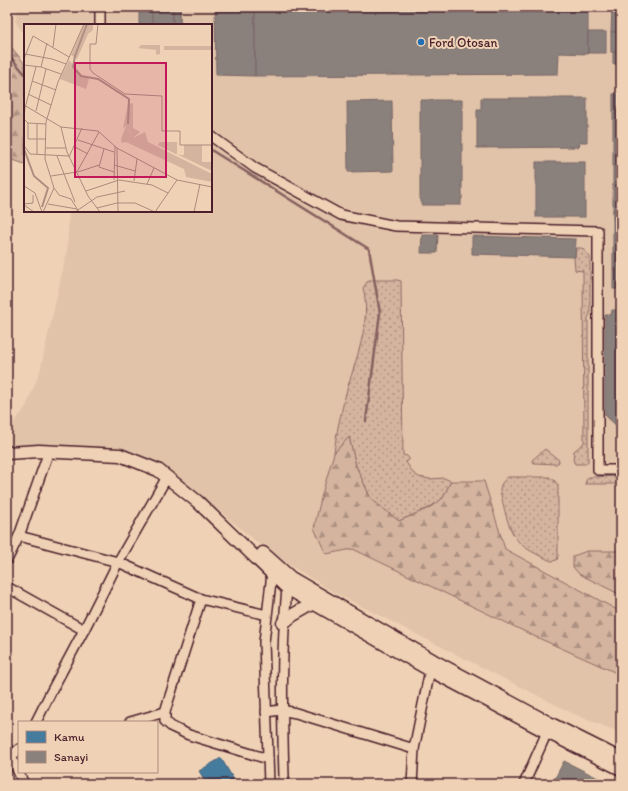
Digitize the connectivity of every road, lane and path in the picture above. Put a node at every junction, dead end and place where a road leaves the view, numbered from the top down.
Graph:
1 (100, 7) edge
2 (100, 24) edge
3 (212, 137) edge
4 (7, 447) edge
5 (49, 451) junction
6 (7, 453) edge
7 (621, 470) edge
8 (167, 477) junction
9 (18, 536) junction
10 (7, 560) edge
11 (118, 562) junction
12 (272, 573) junction
13 (7, 587) edge
14 (287, 588) junction
15 (201, 599) junction
16 (314, 603) junction
17 (267, 615) junction
18 (284, 623) junction
19 (84, 630) junction
20 (430, 670) junction
21 (282, 710) junction
22 (165, 712) junction
23 (266, 712) junction
24 (36, 721) edge
25 (134, 721) edge
26 (547, 732) junction
27 (414, 749) junction
28 (11, 754) edge
29 (268, 759) junction
30 (621, 759) edge
31 (621, 769) edge
32 (18, 770) edge
33 (19, 773) edge
34 (24, 784) edge
35 (269, 784) edge
36 (283, 784) edge
37 (412, 784) edge
38 (524, 784) edge

1 - 2 street
3 - 7 street
4 - 30 main road
5 - 6 main road
5 - 8 main road
5 - 9 street
8 - 11 street
8 - 12 main road
9 - 10 street
9 - 11 street
11 - 15 street
11 - 19 street
12 - 14 main road
12 - 17 street
13 - 19 street
14 - 16 main road
14 - 18 street
15 - 17 street
15 - 22 street
16 - 18 main road
16 - 20 main road
17 - 23 street
18 - 21 street
19 - 24 street
20 - 26 main road
20 - 27 street
21 - 23 street
21 - 27 street
21 - 36 street
22 - 25 street
22 - 29 street
23 - 29 street
26 - 31 main road
26 - 38 street
27 - 37 street
28 - 32 street
29 - 35 street
33 - 34 street

